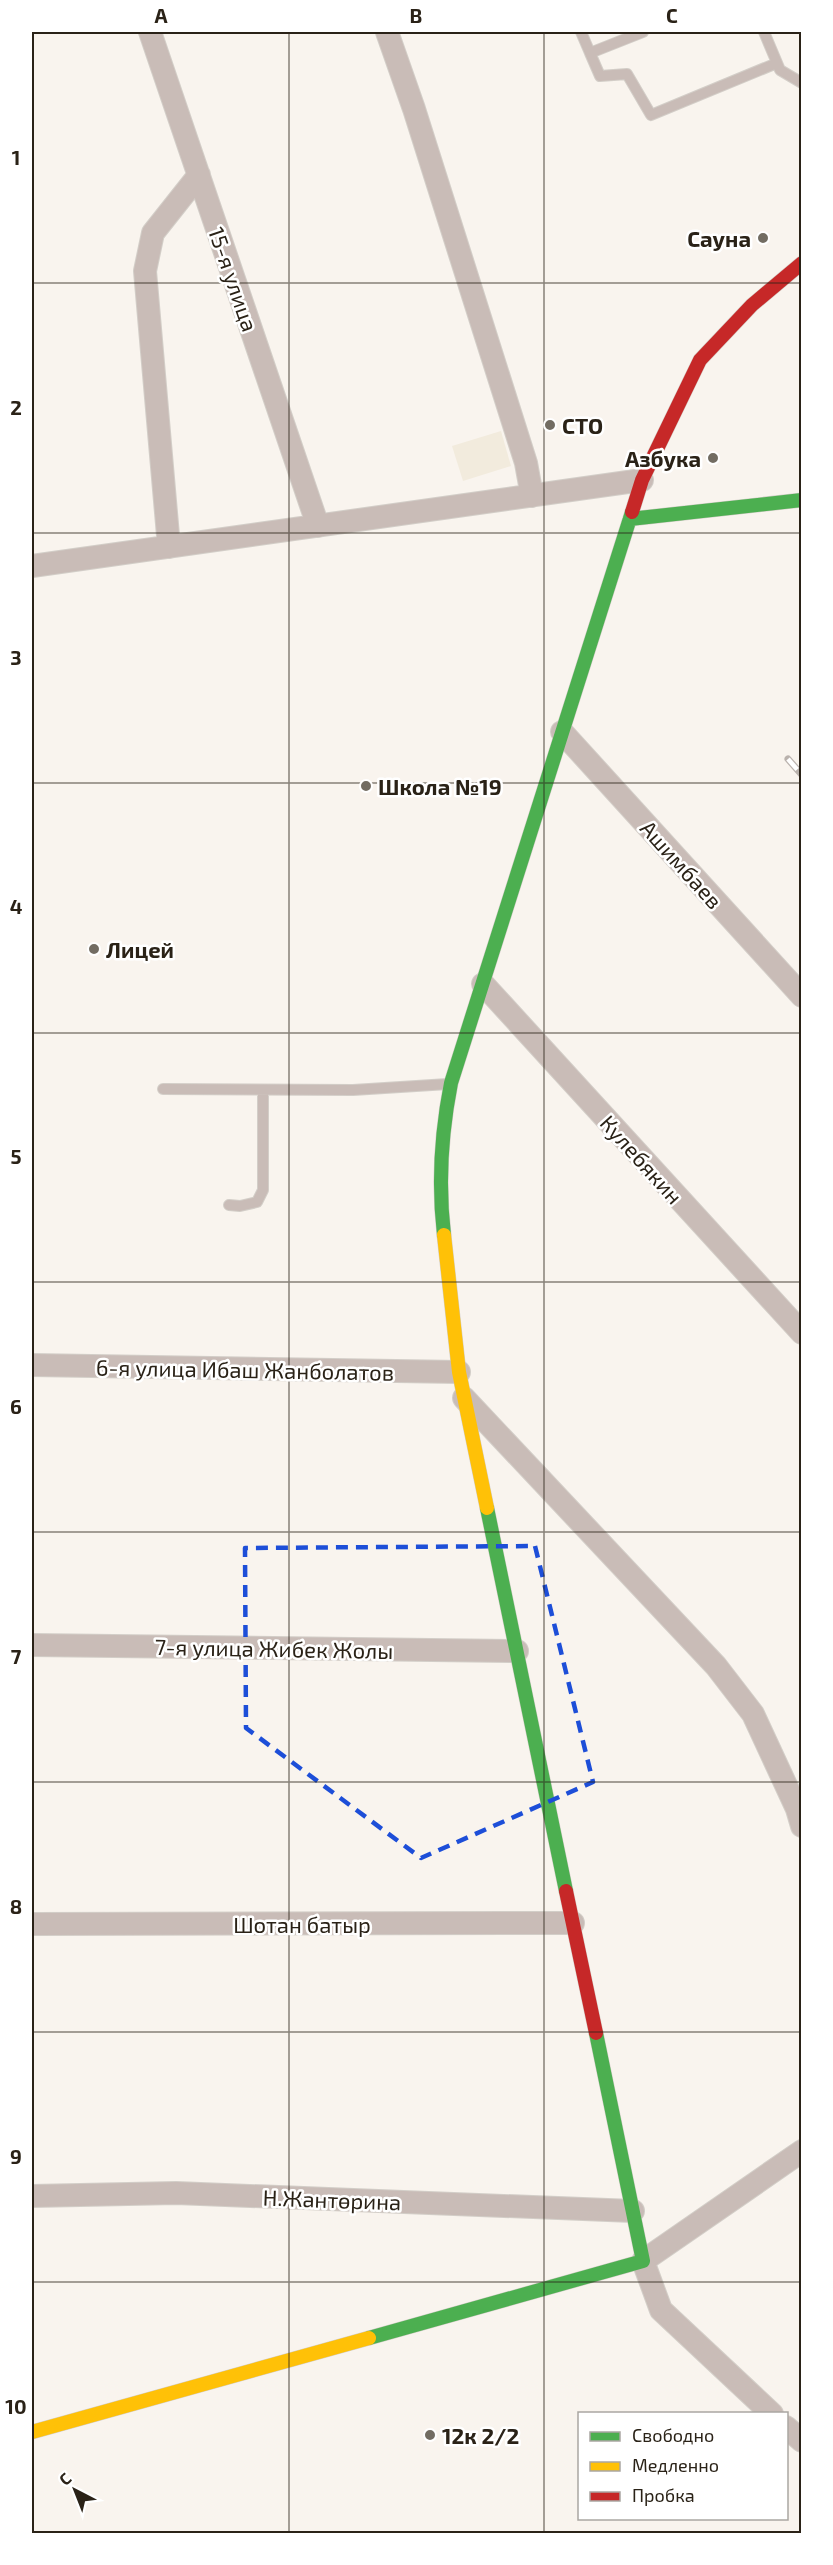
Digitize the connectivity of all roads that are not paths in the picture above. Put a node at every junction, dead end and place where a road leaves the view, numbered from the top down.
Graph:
1 (150, 32) edge
2 (387, 32) edge
3 (581, 32) edge
4 (643, 32) edge
5 (764, 32) edge
6 (590, 53) junction
7 (777, 63) junction
8 (801, 83) edge
9 (199, 175) junction
10 (801, 263) edge
11 (642, 480) junction
12 (532, 496) junction
13 (801, 500) edge
14 (630, 519) junction
15 (318, 526) junction
16 (169, 547) junction
17 (32, 566) edge
18 (562, 732) junction
19 (483, 984) junction
20 (801, 996) edge
21 (452, 1083) junction
22 (163, 1089) dead end
23 (263, 1089) junction
24 (229, 1205) dead end
25 (801, 1333) edge
26 (32, 1365) edge
27 (459, 1372) junction
28 (464, 1398) junction
29 (32, 1645) edge
30 (517, 1651) junction
31 (800, 1814) edge
32 (573, 1923) junction
33 (32, 1924) edge
34 (801, 2151) edge
35 (32, 2196) edge
36 (633, 2211) junction
37 (644, 2261) junction
38 (770, 2412) edge
39 (788, 2429) edge
40 (32, 2432) edge
41 (801, 2441) edge

1 - 9 street, 15-я улица
2 - 12 street
3 - 6 lane
4 - 6 lane
5 - 7 lane
6 - 7 lane
7 - 8 lane
9 - 15 street, 15-я улица
9 - 16 street
10 - 11 street
11 - 12 street
11 - 14 street
12 - 15 street
13 - 14 street
14 - 18 street
15 - 16 street
16 - 17 street
18 - 19 street
18 - 20 street, Ашимбаев
19 - 21 street
19 - 25 street, Кулебякин
21 - 23 lane
21 - 27 street
22 - 23 lane
23 - 24 lane
26 - 27 street, 6-я улица Ибаш Жанболатов
27 - 28 street
28 - 30 street
28 - 31 street
29 - 30 street, 7-я улица Жибек Жолы
30 - 32 street
32 - 33 street, Шотан батыр
32 - 36 street
34 - 37 street
35 - 36 street, Н.Жантөрина
36 - 37 street
37 - 38 street
37 - 40 street
39 - 41 street

